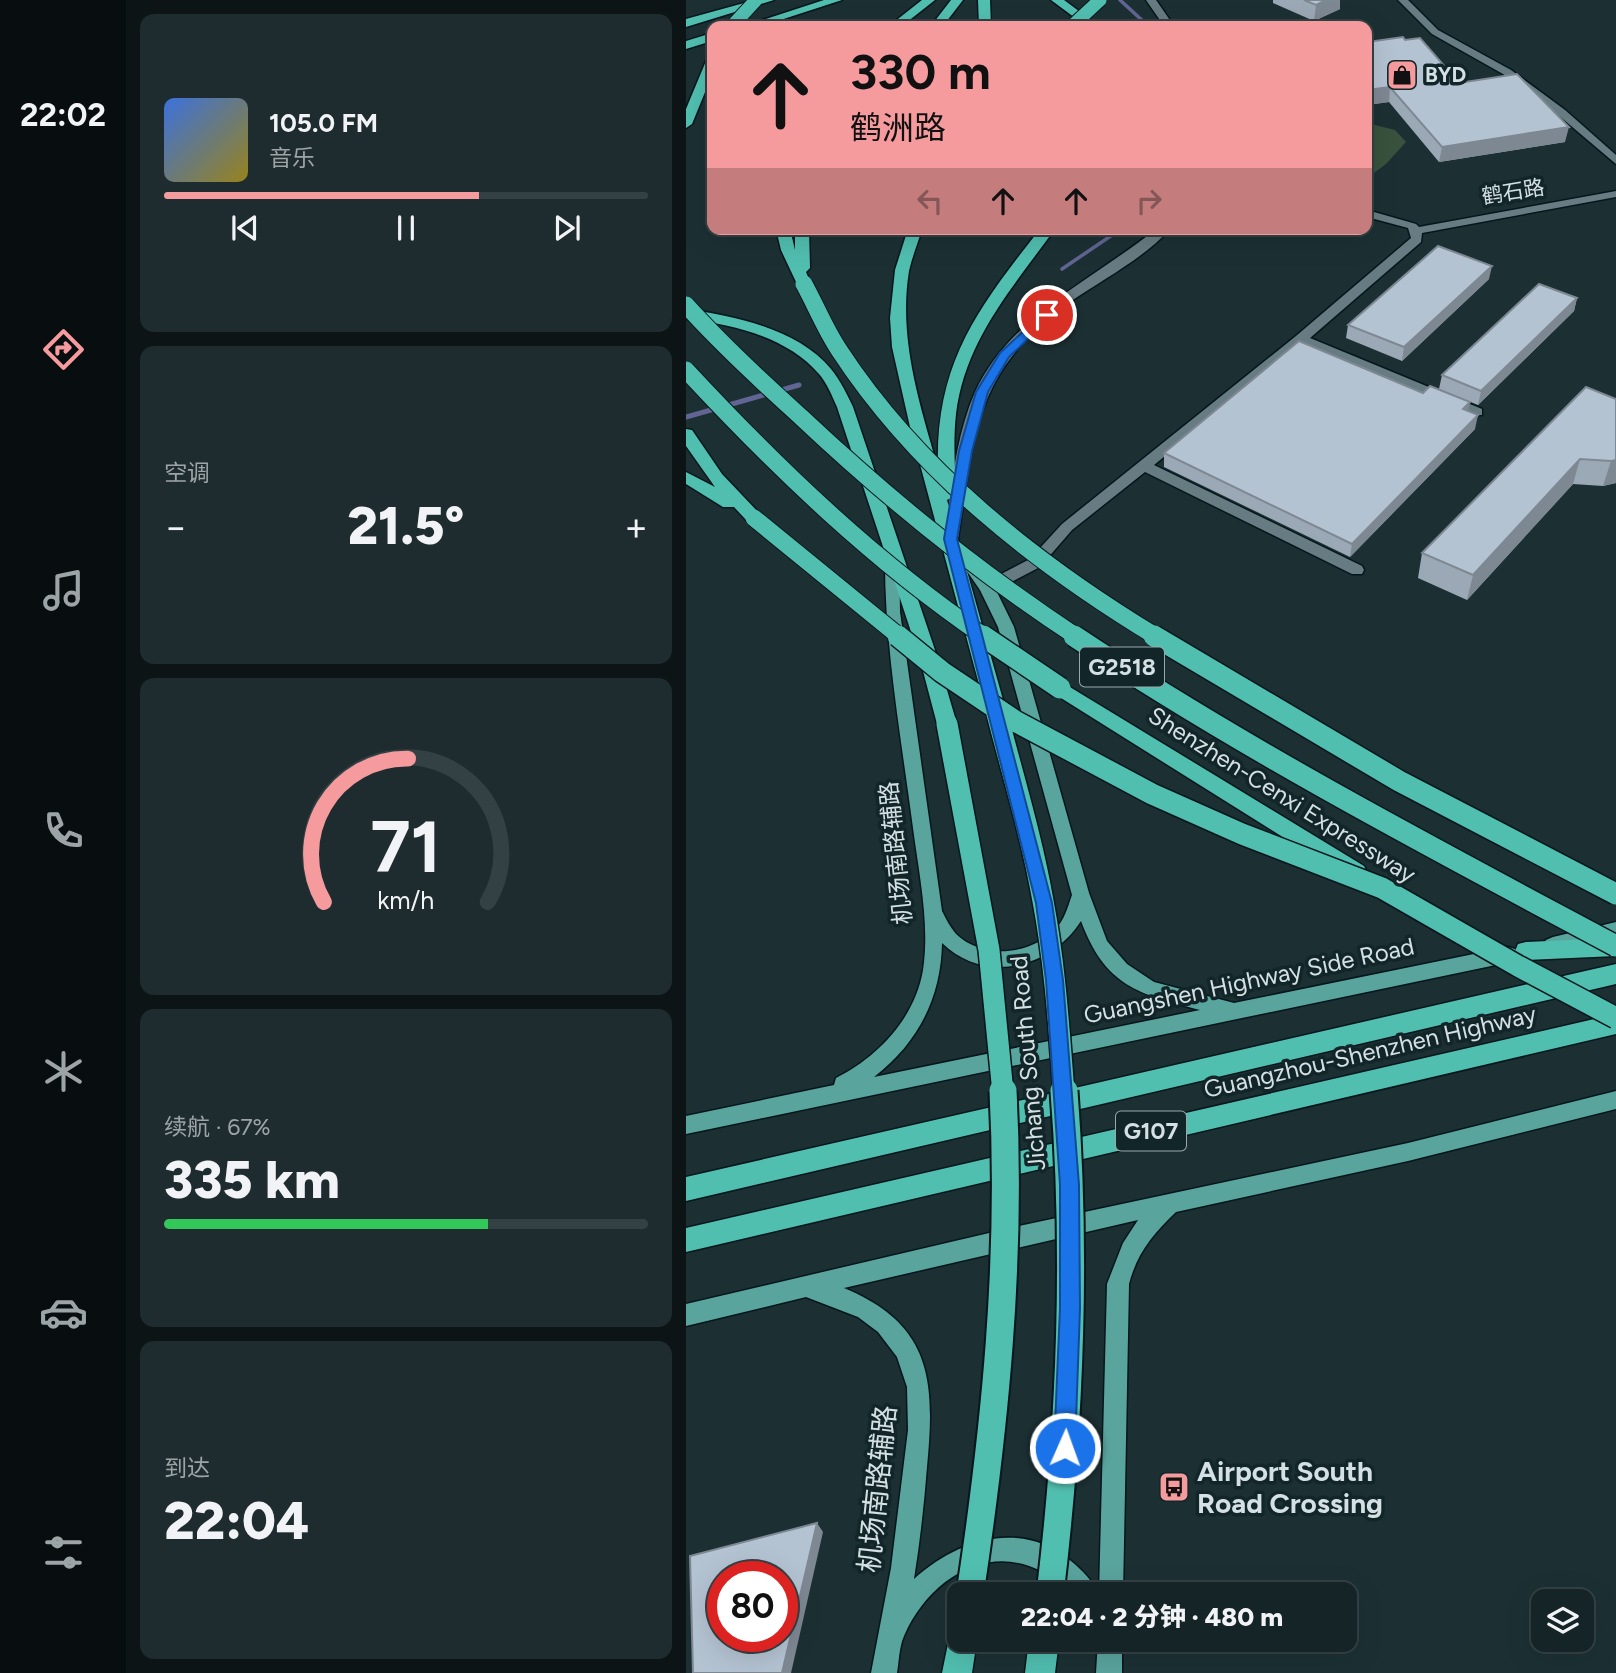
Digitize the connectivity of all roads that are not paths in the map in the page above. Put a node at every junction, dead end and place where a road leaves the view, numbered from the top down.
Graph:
1 (756, 0) edge
2 (768, 0) edge
3 (836, 0) edge
4 (929, 0) edge
5 (957, 0) edge
6 (984, 0) edge
7 (1057, 0) edge
8 (1100, 0) edge
9 (1151, 0) edge
10 (1403, 0) edge
11 (737, 21) edge
12 (767, 21) edge
13 (902, 21) edge
14 (941, 21) edge
15 (985, 21) edge
16 (1077, 21) edge
17 (1086, 21) edge
18 (1166, 21) edge
19 (686, 23) edge
20 (707, 39) edge
21 (686, 45) edge
22 (707, 73) edge
23 (686, 124) edge
24 (1616, 161) edge
25 (1616, 194) edge
26 (1372, 214) edge
27 (1416, 231) junction
28 (784, 235) edge
29 (802, 235) edge
30 (913, 235) edge
31 (1044, 235) edge
32 (1156, 235) edge
33 (804, 285) junction
34 (686, 305) edge
35 (686, 314) edge
36 (1301, 339) junction
37 (686, 370) edge
38 (1478, 412) edge
39 (686, 434) edge
40 (1145, 466) junction
41 (686, 477) edge
42 (754, 518) junction
43 (951, 539) junction
44 (892, 553) junction
45 (1357, 570) dead end
46 (988, 588) junction
47 (1382, 888) junction
48 (1080, 893) junction
49 (1616, 894) edge
50 (933, 912) junction
51 (1616, 930) edge
52 (1616, 946) edge
53 (1526, 951) junction
54 (1616, 974) edge
55 (1234, 1011) junction
56 (1616, 1018) edge
57 (1616, 1024) edge
58 (818, 1096) junction
59 (1616, 1100) edge
60 (686, 1125) edge
61 (686, 1189) edge
62 (1172, 1203) junction
63 (686, 1240) edge
64 (807, 1287) junction
65 (686, 1315) edge
66 (972, 1582) edge
67 (1051, 1582) edge
68 (1076, 1582) edge
69 (1111, 1582) edge
70 (891, 1641) junction
71 (960, 1652) edge
72 (1043, 1652) edge
73 (1106, 1652) edge
74 (1110, 1652) edge
75 (1110, 1671) edge
76 (884, 1673) edge
77 (957, 1673) edge
78 (1040, 1673) edge

1 - 11 highway, bridge
2 - 19 highway, bridge
3 - 12 highway
4 - 13 highway
5 - 14 highway
6 - 15 highway
7 - 17 highway
8 - 16 highway, bridge
9 - 18 street
10 - 24 street
20 - 21 highway
22 - 23 highway
25 - 27 street, 鹤石路
26 - 27 street
27 - 36 street
28 - 33 highway
29 - 33 highway
30 - 43 highway
31 - 43 highway
32 - 43 street
33 - 49 highway, bridge
34 - 52 highway, Shenzhen-Cenxi Expressway / G2518, bridge
35 - 44 highway, Jichang South Road
36 - 38 street
36 - 40 street
37 - 47 highway, Shenzhen-Cenxi Expressway / G2518, bridge
39 - 42 highway
40 - 45 street
40 - 46 street
41 - 42 highway
42 - 47 highway, bridge
43 - 46 main road
43 - 67 highway, Jichang South Road, bridge
44 - 50 main road, 机场南路辅路
44 - 66 highway, Jichang South Road, bridge
46 - 48 main road
47 - 56 highway, Shenzhen-Cenxi Expressway / G2518, bridge
48 - 50 main road
48 - 55 main road
50 - 58 main road, 机场南路辅路
51 - 53 main road, Guangshen Highway Side Road
52 - 53 highway
53 - 55 main road, Guangshen Highway Side Road
54 - 61 highway, Guangzhou-Shenzhen Highway / G107
55 - 58 main road, Guangshen Highway Side Road
57 - 63 highway, Guangzhou-Shenzhen Highway / G107
58 - 60 main road, Guangshen Highway Side Road
59 - 62 main road
62 - 64 main road
62 - 69 main road
64 - 65 main road
64 - 70 main road, 机场南路辅路
68 - 70 main road
70 - 76 main road, 机场南路辅路
71 - 77 highway
72 - 78 highway
73 - 75 main road
74 - 75 main road

